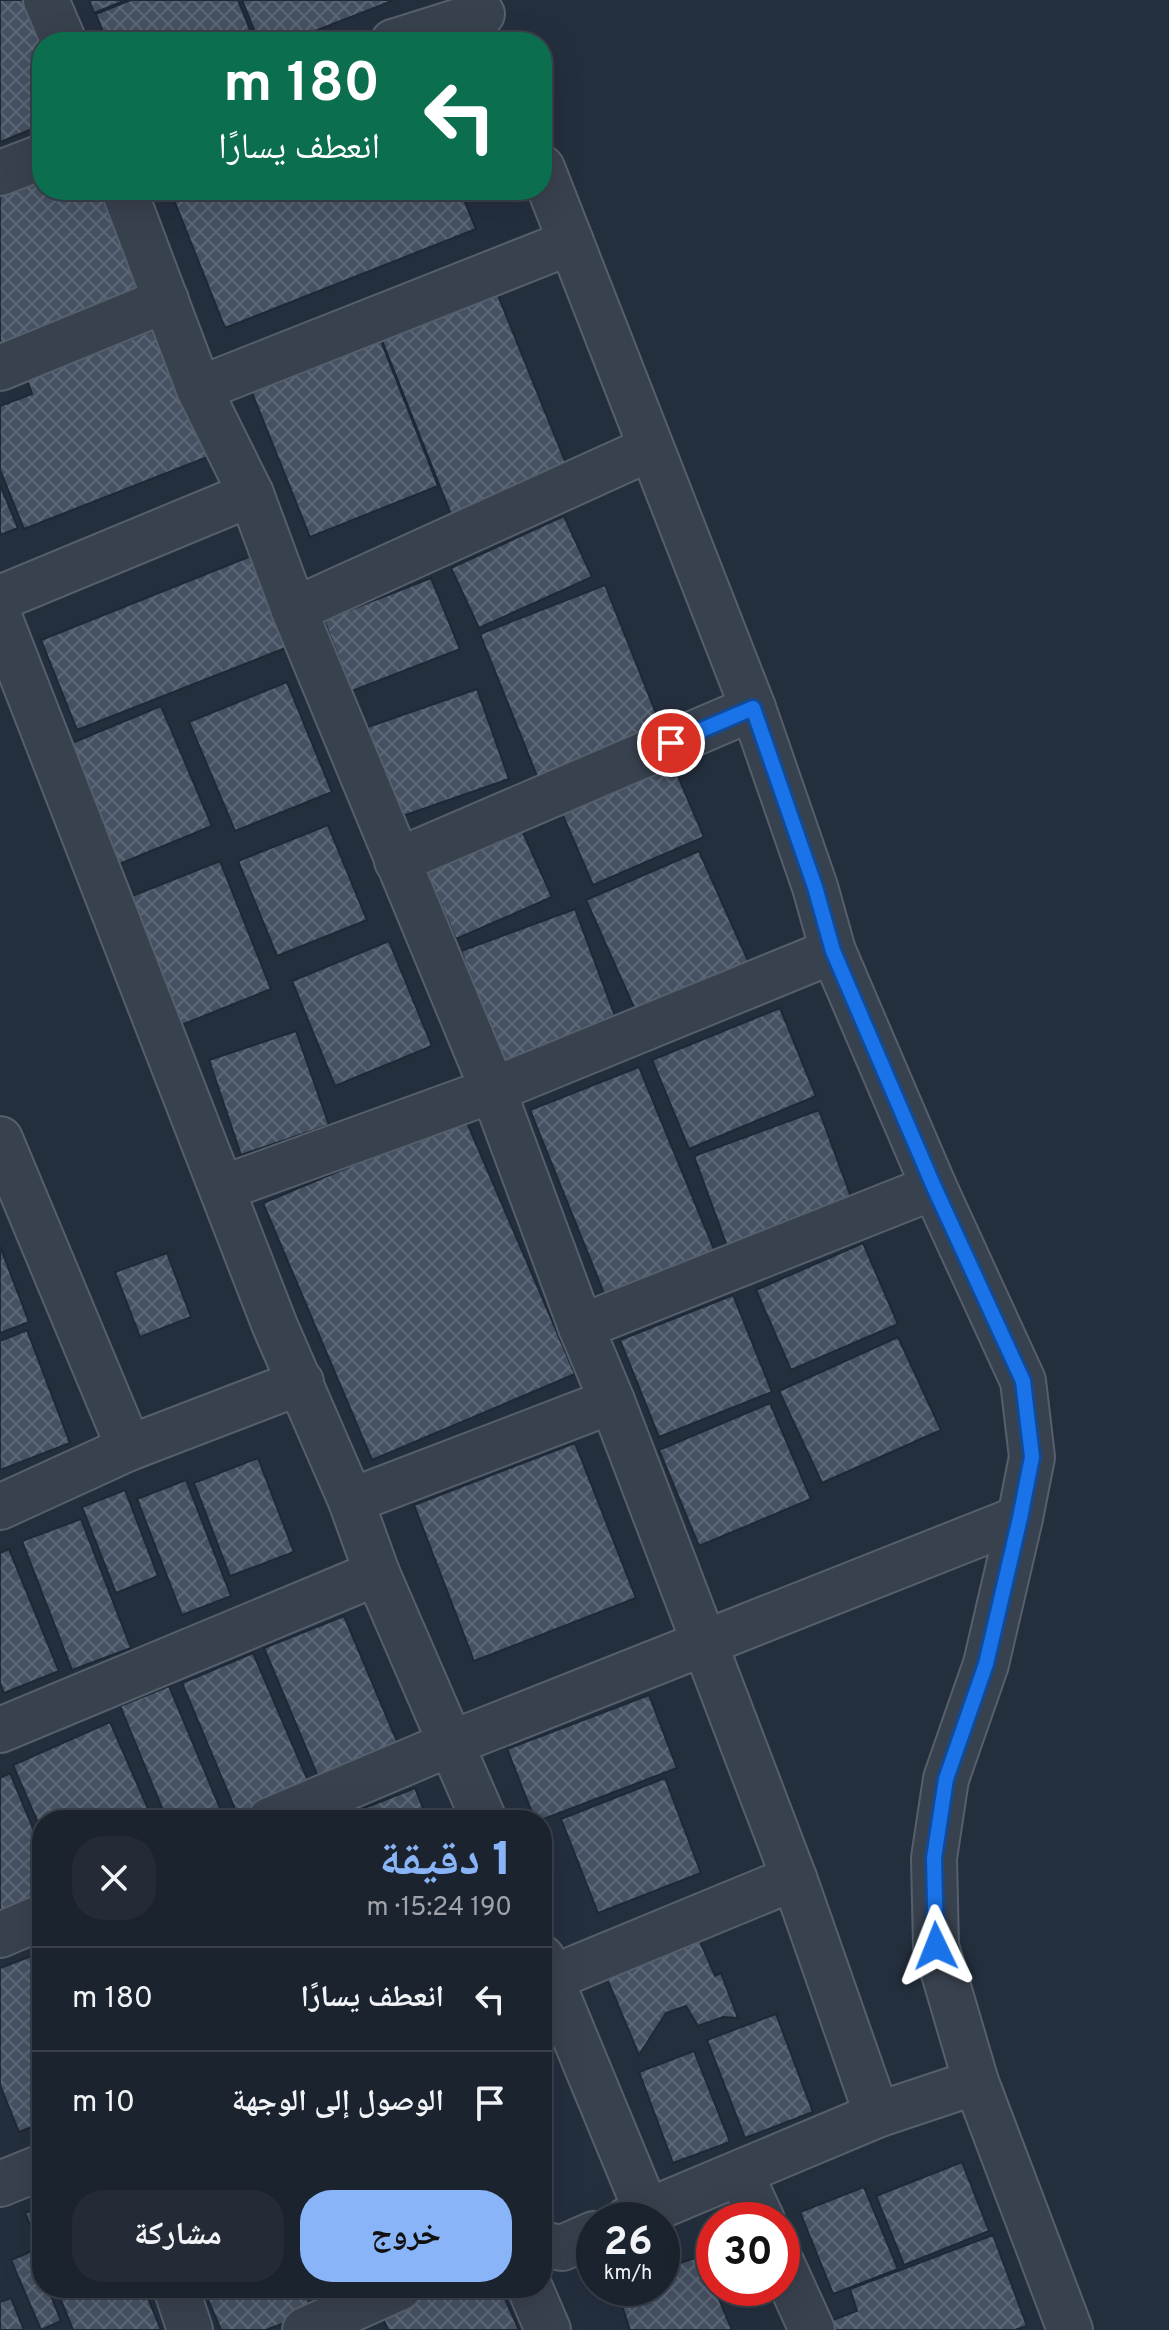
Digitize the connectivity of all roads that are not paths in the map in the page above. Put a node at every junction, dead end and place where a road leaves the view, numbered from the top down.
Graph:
1 (46, 0) edge
2 (484, 19) edge
3 (60, 32) edge
4 (433, 32) edge
5 (32, 161) edge
6 (0, 173) edge
7 (552, 194) edge
8 (128, 200) edge
9 (571, 242) junction
10 (166, 300) junction
11 (0, 368) edge
12 (199, 389) junction
13 (651, 448) junction
14 (251, 494) junction
15 (0, 598) edge
16 (294, 610) junction
17 (0, 619) edge
18 (753, 708) junction
19 (397, 861) junction
20 (833, 951) junction
21 (493, 1090) junction
22 (5, 1163) edge
23 (934, 1187) junction
24 (223, 1188) junction
25 (581, 1327) junction
26 (301, 1382) junction
27 (612, 1401) junction
28 (129, 1448) junction
29 (351, 1501) junction
30 (0, 1507) edge
31 (1020, 1518) junction
32 (377, 1573) junction
33 (704, 1644) junction
34 (0, 1730) edge
35 (452, 1743) junction
36 (294, 1810) edge
37 (480, 1810) edge
38 (794, 1878) junction
39 (32, 1921) edge
40 (0, 1935) edge
41 (552, 1970) edge
42 (552, 1991) edge
43 (976, 2082) junction
44 (877, 2115) junction
45 (32, 2171) edge
46 (740, 2173) junction
47 (0, 2184) edge
48 (632, 2202) edge
49 (671, 2202) edge
50 (754, 2202) edge
51 (576, 2242) edge
52 (552, 2246) edge
53 (179, 2298) edge
54 (377, 2298) edge
55 (534, 2298) edge
56 (800, 2304) edge
57 (1056, 2326) edge
58 (190, 2330) edge
59 (305, 2330) edge
60 (548, 2330) edge
61 (812, 2330) edge

1 - 3 street
2 - 4 street
5 - 6 street
7 - 9 street
8 - 10 street
9 - 12 street
9 - 13 street
10 - 11 street
10 - 12 street
12 - 14 street
13 - 16 street
13 - 18 street
14 - 15 street
14 - 16 street
16 - 19 street
17 - 24 street
18 - 19 street
18 - 20 street
19 - 21 street
20 - 21 street
20 - 23 street
21 - 24 street
21 - 25 street
22 - 28 street
23 - 25 street
23 - 31 street
24 - 26 street
25 - 27 street
26 - 28 street
26 - 29 street
27 - 29 street
27 - 33 street
28 - 30 street
29 - 32 street
31 - 33 street
31 - 43 street
32 - 34 street
32 - 35 street
33 - 35 street
33 - 38 street
35 - 36 street
35 - 37 street
38 - 41 street
38 - 44 street
39 - 40 street
42 - 48 street
43 - 44 street
43 - 57 street
44 - 46 street
45 - 47 street
46 - 49 street
46 - 50 street
51 - 52 street
53 - 58 street
54 - 59 street
55 - 60 street
56 - 61 street

